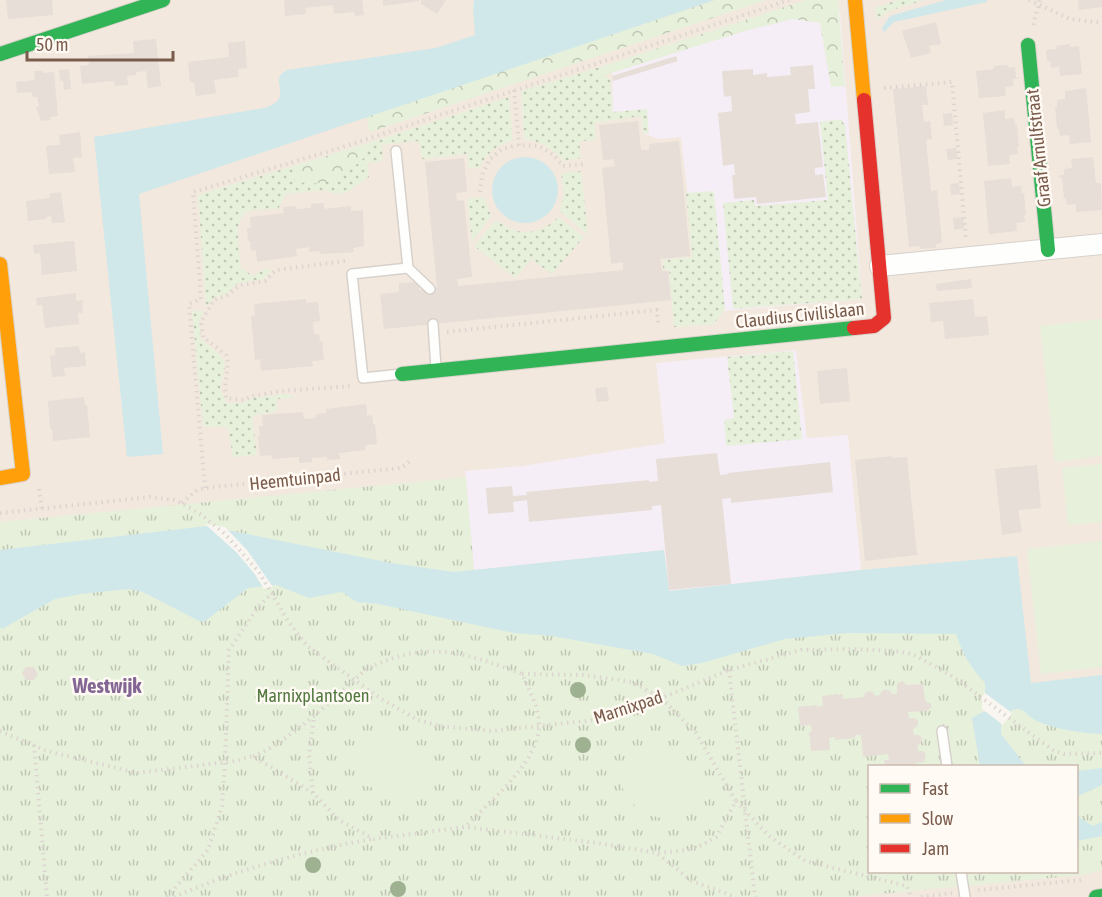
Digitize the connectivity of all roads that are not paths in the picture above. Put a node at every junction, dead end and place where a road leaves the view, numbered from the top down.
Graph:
1 (163, 0) edge
2 (855, 0) edge
3 (1028, 45) dead end
4 (0, 54) edge
5 (396, 151) dead end
6 (1102, 244) edge
7 (1048, 250) junction
8 (0, 264) edge
9 (880, 266) junction
10 (408, 268) junction
11 (430, 289) dead end
12 (434, 328) road end
13 (436, 370) junction
14 (402, 374) joint
15 (0, 478) edge
16 (942, 731) dead end
17 (947, 765) edge
18 (961, 873) edge
19 (964, 894) edge
20 (1102, 896) edge
21 (1096, 897) edge

1 - 4 street
2 - 9 street, Claudius Civilislaan
3 - 7 street, Graaf Arnulfstraat
5 - 10 lane
6 - 7 street
7 - 9 street
8 - 15 street
9 - 13 street, Claudius Civilislaan
10 - 11 lane
10 - 14 lane, Claudius Civilislaan
12 - 13 lane
13 - 14 street, Claudius Civilislaan
16 - 17 lane
18 - 19 lane
20 - 21 street

